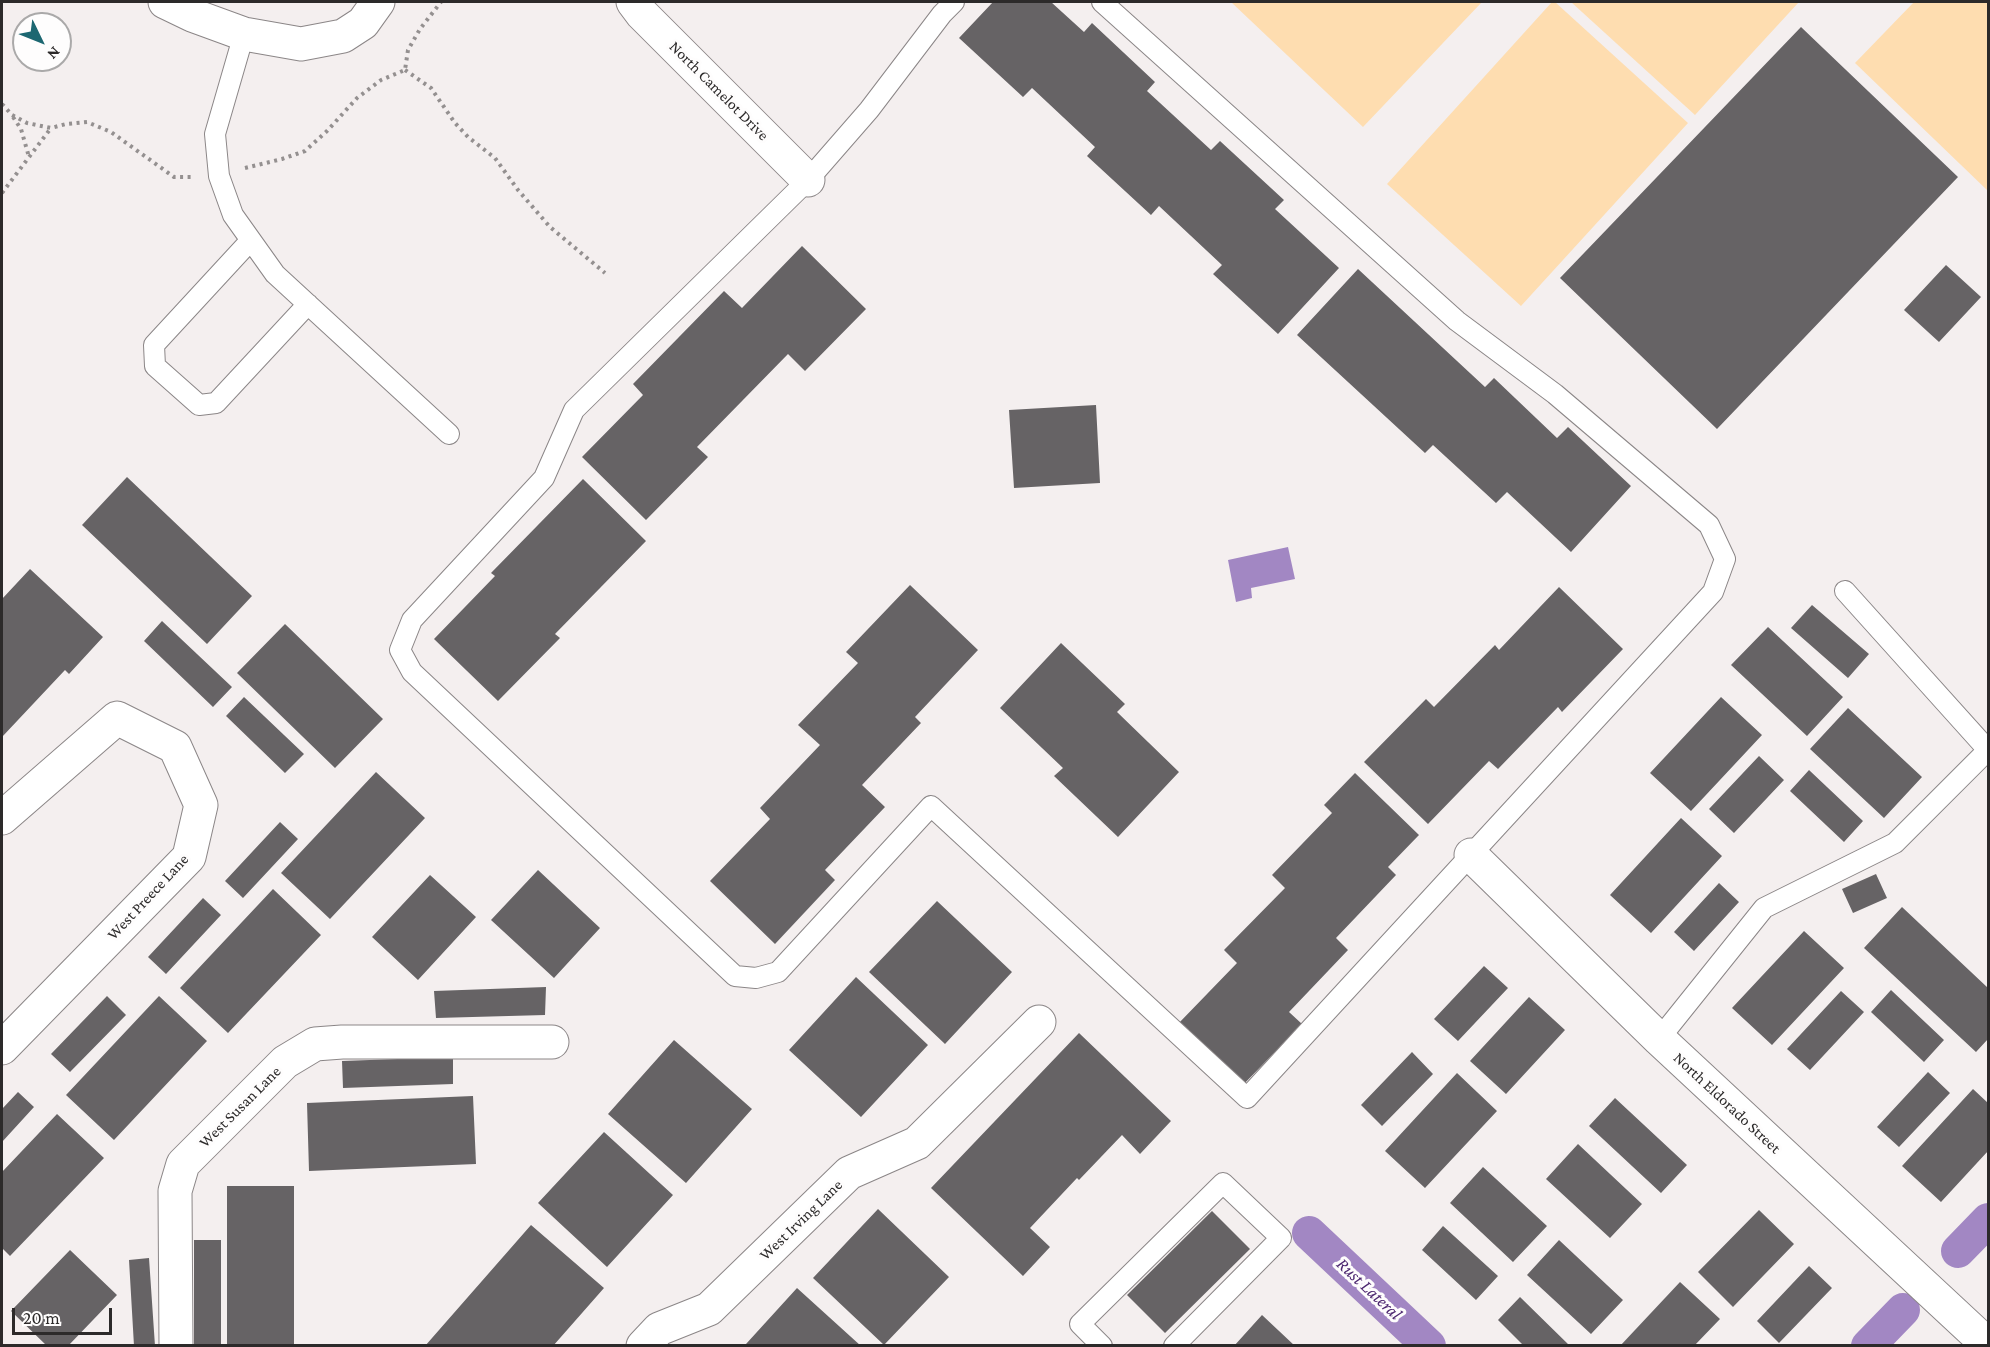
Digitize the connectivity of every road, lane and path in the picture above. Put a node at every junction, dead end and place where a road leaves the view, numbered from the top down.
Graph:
1 (165, 2) edge
2 (378, 2) edge
3 (633, 2) edge
4 (954, 2) edge
5 (1102, 2) edge
6 (244, 34) junction
7 (405, 70) dead end
8 (12, 115) dead end
9 (51, 128) dead end
10 (29, 158) junction
11 (807, 180) junction
12 (2, 193) edge
13 (250, 241) junction
14 (605, 273) dead end
15 (308, 304) junction
16 (449, 434) dead end
17 (1845, 591) dead end
18 (2, 818) edge
19 (1471, 855) junction
20 (1039, 1022) dead end
21 (1659, 1039) junction
22 (552, 1042) dead end
23 (2, 1048) edge
24 (1989, 1345) edge
25 (176, 1346) edge
26 (643, 1346) edge
27 (1102, 1346) edge
28 (1174, 1346) edge

1 - 6 street
2 - 6 street
3 - 11 street, North Camelot Drive
4 - 11 lane
5 - 19 lane
6 - 13 lane
7 - 14 path
8 - 10 path
9 - 10 path
10 - 12 path
11 - 19 lane
13 - 15 lane
13 - 15 lane
15 - 16 lane
17 - 21 lane
18 - 23 street, West Preece Lane
19 - 21 street, North Eldorado Street
20 - 26 street, West Irving Lane
21 - 24 street, North Eldorado Street
22 - 25 street, West Susan Lane
27 - 28 lane

